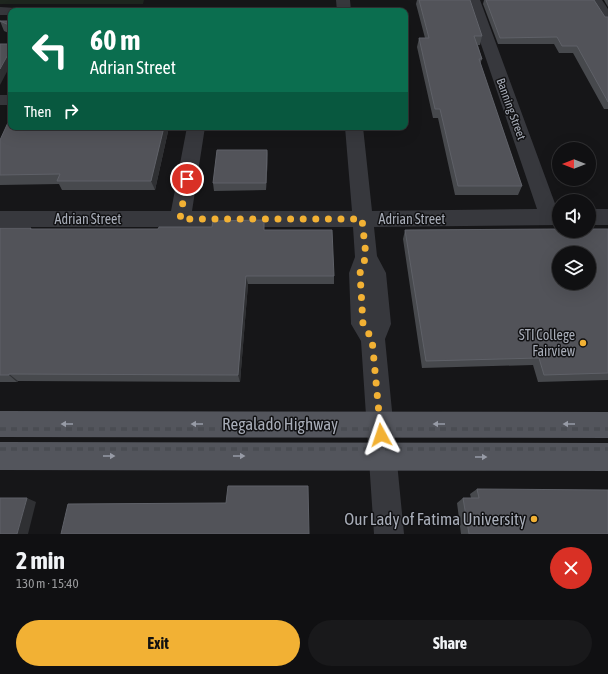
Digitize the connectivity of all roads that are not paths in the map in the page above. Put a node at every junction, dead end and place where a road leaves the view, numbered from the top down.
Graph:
1 (473, 0) edge
2 (595, 0) edge
3 (608, 20) edge
4 (195, 130) edge
5 (354, 130) edge
6 (552, 209) edge
7 (552, 217) edge
8 (596, 217) edge
9 (608, 217) edge
10 (0, 219) edge
11 (180, 219) junction
12 (362, 219) junction
13 (0, 424) edge
14 (380, 424) junction
15 (608, 424) edge
16 (0, 456) edge
17 (382, 456) junction
18 (608, 457) edge
19 (388, 533) edge

1 - 6 street, Banning Street
2 - 3 street
4 - 11 street
5 - 12 street
7 - 12 street, Adrian Street
8 - 9 street
10 - 11 street, Adrian Street
11 - 12 street, Adrian Street
12 - 14 street
14 -> 13 main road, Regalado Highway
15 -> 14 main road, Regalado Highway
14 - 17 street
16 -> 17 main road
17 -> 18 main road
17 - 19 street

